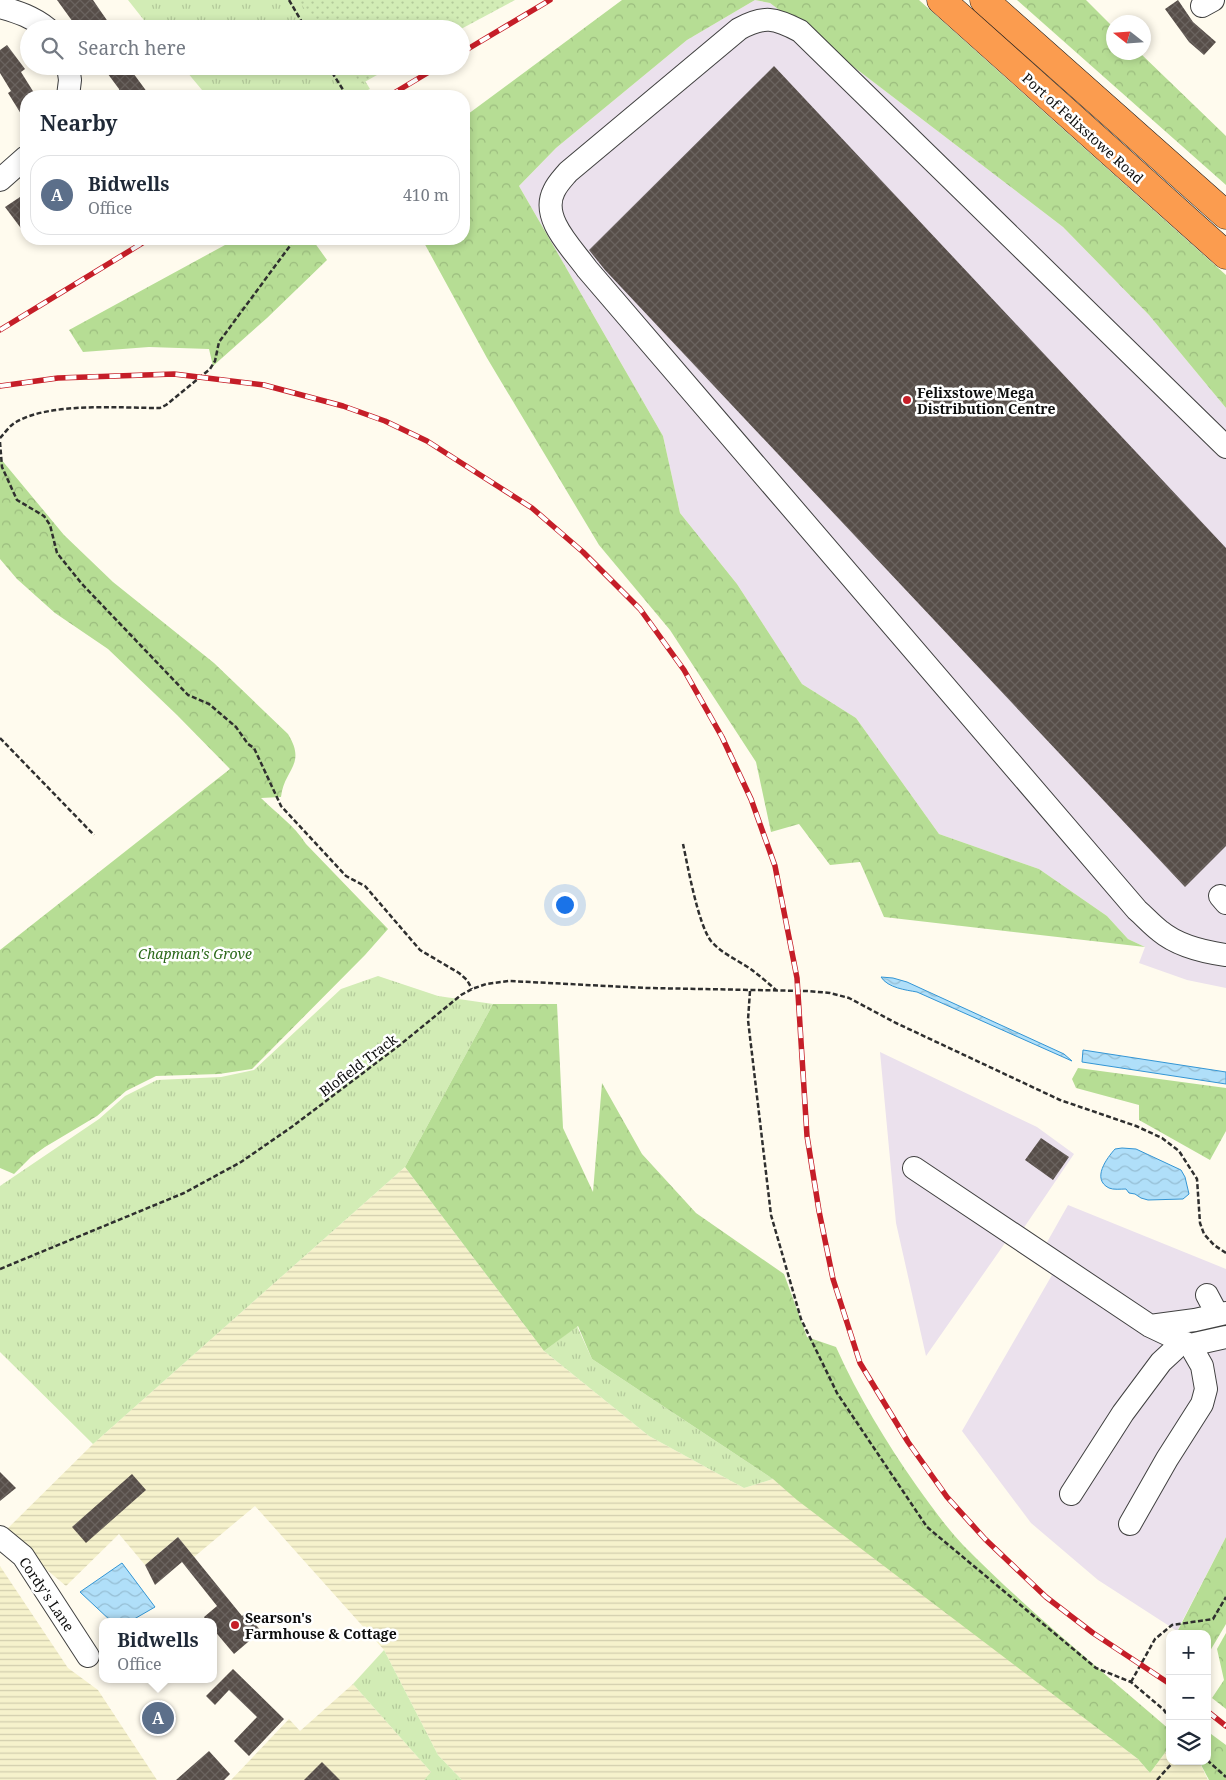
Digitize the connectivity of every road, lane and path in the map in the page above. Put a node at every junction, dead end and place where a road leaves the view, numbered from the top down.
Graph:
1 (289, 0) edge
2 (940, 0) edge
3 (984, 0) edge
4 (0, 7) edge
5 (35, 20) edge
6 (301, 20) edge
7 (69, 75) edge
8 (334, 75) edge
9 (69, 90) edge
10 (343, 90) edge
11 (20, 162) edge
12 (0, 180) edge
13 (1226, 215) edge
14 (291, 245) edge
15 (1226, 255) edge
16 (0, 440) edge
17 (1226, 448) edge
18 (0, 738) edge
19 (94, 835) dead end
20 (683, 844) dead end
21 (1226, 955) edge
22 (472, 989) junction
23 (750, 991) junction
24 (777, 991) junction
25 (914, 1168) dead end
26 (1226, 1253) edge
27 (0, 1269) edge
28 (1217, 1307) edge
29 (1150, 1326) junction
30 (1226, 1337) edge
31 (1185, 1342) junction
32 (1071, 1494) dead end
33 (1130, 1524) dead end
34 (0, 1537) edge
35 (1226, 1597) edge
36 (88, 1656) dead end
37 (1130, 1682) junction
38 (1166, 1713) edge
39 (1211, 1764) edge
40 (1170, 1765) edge
41 (1226, 1777) edge
42 (1157, 1780) edge

1 - 6 path
2 - 15 highway, Port of Felixstowe Road
3 - 13 highway
4 - 5 street
7 - 9 street
8 - 10 path
11 - 12 street
14 - 16 path
16 - 22 path
17 - 21 street
18 - 19 path
20 - 24 path
22 - 23 path, Blofield Track
22 - 27 path, Blofield Track
23 - 24 path, Blofield Track
23 - 37 path
24 - 26 path, Blofield Track
25 - 29 street
28 - 29 street
29 - 31 street
30 - 31 street
31 - 32 street
31 - 33 street
34 - 36 street, Cordy's Lane
35 - 37 path
37 - 38 path
39 - 41 path
40 - 42 path

